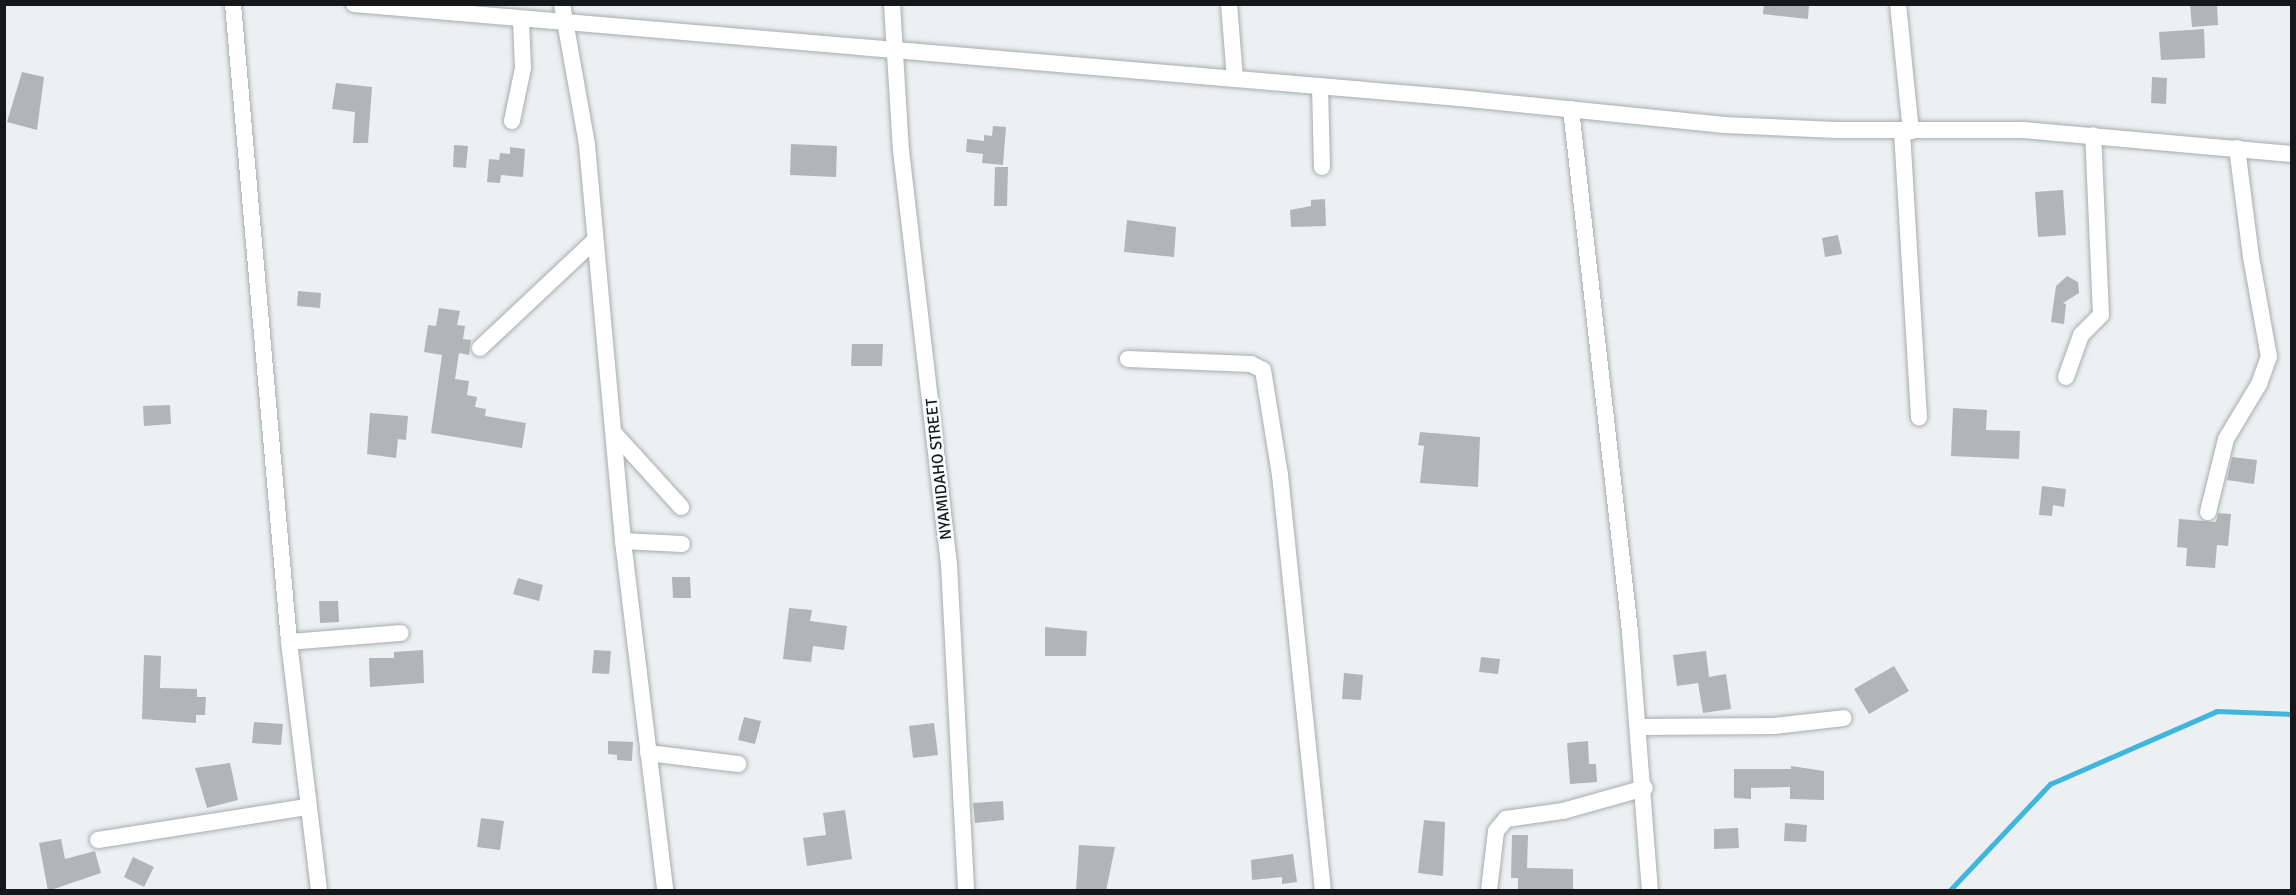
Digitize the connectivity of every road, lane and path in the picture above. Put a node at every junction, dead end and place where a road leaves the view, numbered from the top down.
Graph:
1 (233, 4) edge
2 (354, 4) edge
3 (562, 4) edge
4 (892, 4) edge
5 (1229, 4) edge
6 (1898, 4) edge
7 (521, 21) junction
8 (566, 25) junction
9 (895, 48) junction
10 (1234, 78) junction
11 (1320, 86) junction
12 (1571, 109) junction
13 (512, 121) dead end
14 (1907, 131) junction
15 (2093, 135) junction
16 (2237, 148) junction
17 (2292, 154) edge
18 (1322, 167) dead end
19 (594, 241) junction
20 (480, 348) dead end
21 (1128, 359) dead end
22 (2066, 377) dead end
23 (1919, 417) dead end
24 (614, 433) junction
25 (681, 507) dead end
26 (2208, 512) dead end
27 (623, 541) junction
28 (682, 544) dead end
29 (401, 633) dead end
30 (289, 642) junction
31 (1844, 718) dead end
32 (1639, 727) junction
33 (648, 753) junction
34 (738, 764) dead end
35 (1645, 788) junction
36 (306, 807) junction
37 (98, 840) dead end
38 (319, 891) edge
39 (665, 891) edge
40 (966, 891) edge
41 (1323, 891) edge
42 (1489, 891) edge
43 (1650, 891) edge

1 - 30 street
2 - 7 street
3 - 8 street
4 - 9 street, NYAMIDAHO STREET
5 - 10 street
6 - 14 street
7 - 8 street
7 - 13 street
8 - 9 street
8 - 19 street
9 - 10 street
9 - 40 street, NYAMIDAHO STREET
10 - 11 street
11 - 12 street
11 - 18 street
12 - 14 street
12 - 32 street
14 - 15 street
14 - 23 street
15 - 16 street
15 - 22 street
16 - 17 street
16 - 26 street
19 - 20 street
19 - 24 street
21 - 41 street
24 - 25 street
24 - 27 street
27 - 28 street
27 - 33 street
29 - 30 street
30 - 36 street
31 - 32 street
32 - 35 street
33 - 34 street
33 - 39 street
35 - 42 street
35 - 43 street
36 - 37 street
36 - 38 street

